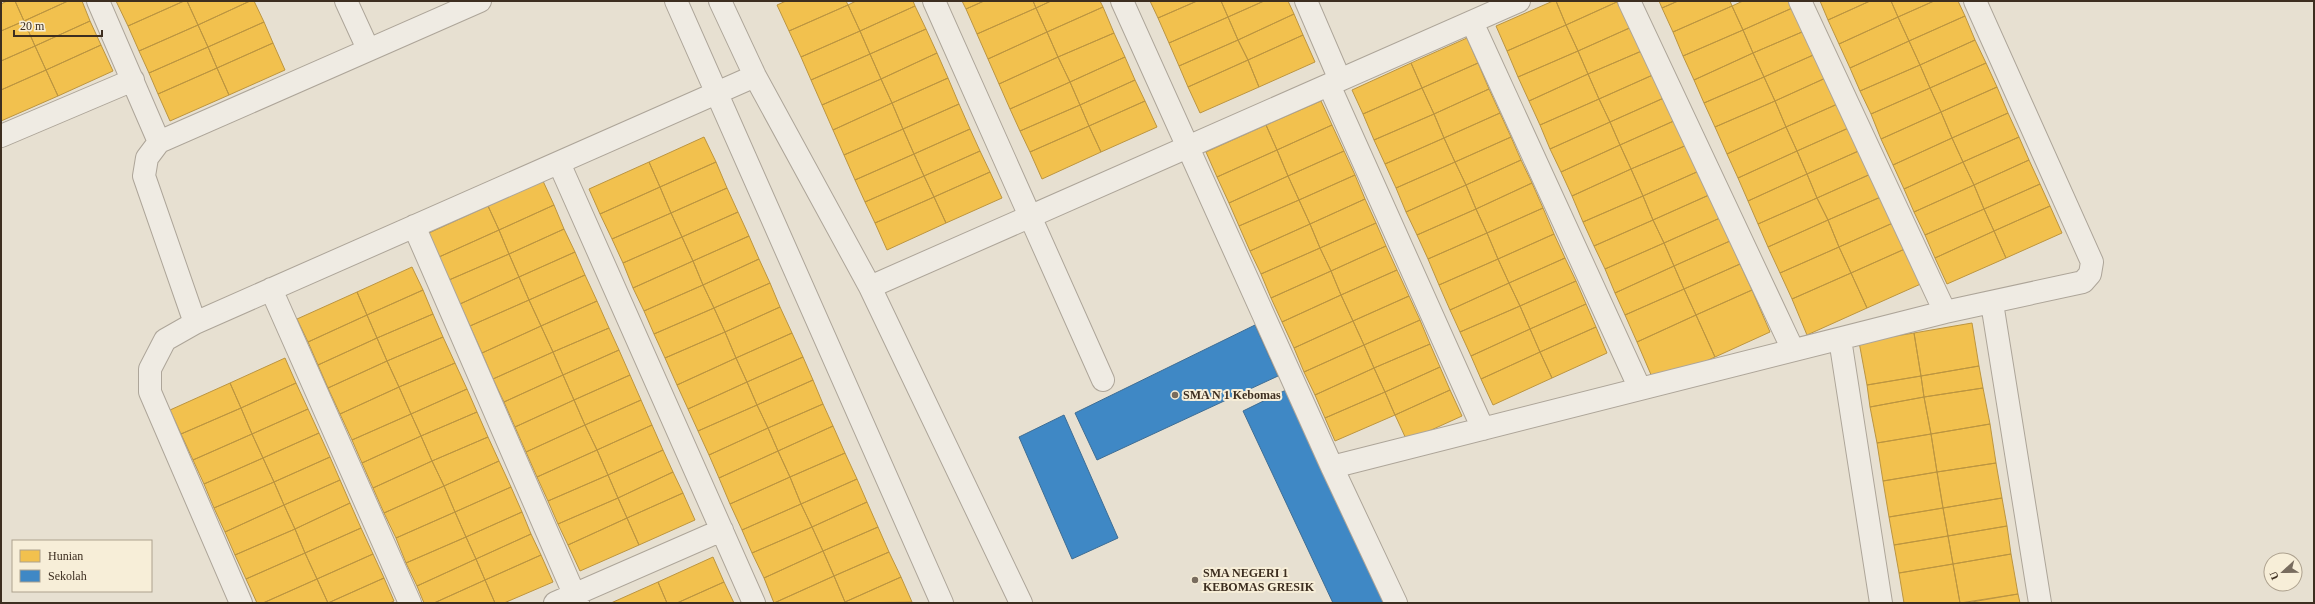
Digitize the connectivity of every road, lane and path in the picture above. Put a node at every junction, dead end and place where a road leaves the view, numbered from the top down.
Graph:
1 (98, 1) edge
2 (346, 1) edge
3 (480, 1) edge
4 (676, 1) edge
5 (720, 1) edge
6 (934, 1) edge
7 (1122, 1) edge
8 (1306, 1) edge
9 (1519, 1) edge
10 (1629, 1) edge
11 (1800, 1) edge
12 (1975, 1) edge
13 (1492, 6) edge
14 (1472, 22) junction
15 (368, 49) junction
16 (755, 76) junction
17 (134, 80) junction
18 (1335, 82) junction
19 (717, 93) junction
20 (1, 136) edge
21 (158, 142) junction
22 (1187, 147) junction
23 (559, 162) junction
24 (1031, 216) junction
25 (414, 226) junction
26 (870, 287) junction
27 (271, 289) junction
28 (1992, 303) junction
29 (1945, 312) junction
30 (195, 323) junction
31 (1840, 339) junction
32 (1793, 350) junction
33 (1103, 380) dead end
34 (1640, 389) junction
35 (1483, 429) junction
36 (1332, 467) junction
37 (722, 530) junction
38 (569, 600) edge
39 (241, 603) edge
40 (410, 603) edge
41 (754, 603) edge
42 (942, 603) edge
43 (1021, 603) edge
44 (1396, 603) edge
45 (1881, 603) edge
46 (2040, 603) edge

1 - 17 street
2 - 15 street
3 - 15 street
4 - 19 street
5 - 16 street
6 - 24 street
7 - 22 street
8 - 18 street
9 - 13 street
10 - 32 street
11 - 29 street
12 - 28 street
13 - 14 street
14 - 18 street
14 - 34 street
15 - 21 street
16 - 19 street
16 - 26 street
17 - 20 street
17 - 21 street
18 - 22 street
18 - 35 street
19 - 23 street
19 - 42 street
21 - 30 street
22 - 24 street
22 - 36 street
23 - 25 street
23 - 37 street
24 - 26 street
24 - 33 street
25 - 27 street
25 - 38 street
26 - 43 street
27 - 30 street
27 - 40 street
28 - 29 street
28 - 46 street
29 - 31 street
30 - 39 street
31 - 32 street
31 - 45 street
32 - 34 street
34 - 35 street
35 - 36 street
36 - 44 street
37 - 38 street
37 - 41 street

